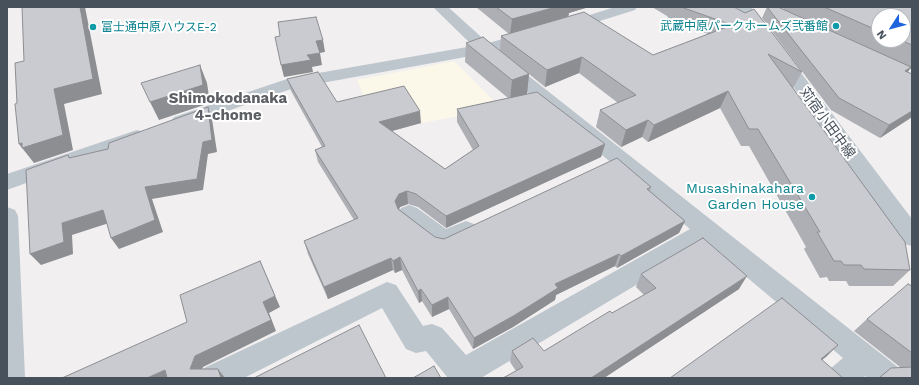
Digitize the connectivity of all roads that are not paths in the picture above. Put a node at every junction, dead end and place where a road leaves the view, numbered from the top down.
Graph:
1 (440, 7) edge
2 (630, 7) edge
3 (744, 7) edge
4 (485, 49) junction
5 (619, 158) junction
6 (598, 168) edge
7 (7, 182) edge
8 (409, 214) dead end
9 (7, 216) edge
10 (486, 221) edge
11 (708, 230) junction
12 (912, 238) edge
13 (865, 358) junction
14 (10, 378) edge
15 (214, 378) edge
16 (841, 378) edge
17 (889, 378) edge

1 - 4 street
2 - 4 street
3 - 12 street, 苅宿小田中線
4 - 5 street
4 - 7 street
5 - 6 street
5 - 11 street
8 - 10 street
9 - 14 street
11 - 13 street
11 - 15 street
13 - 16 street
13 - 17 street

